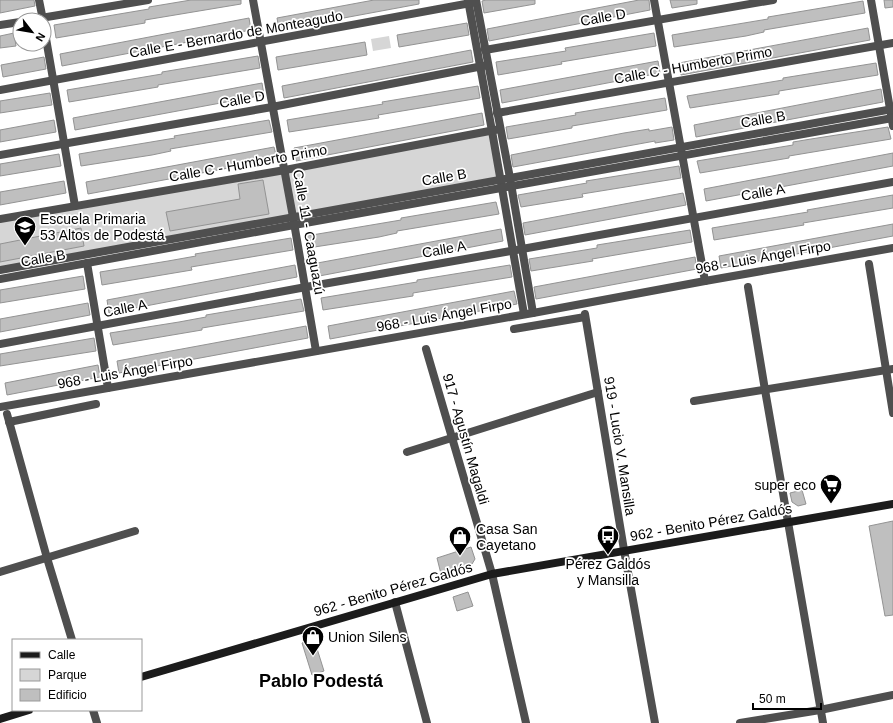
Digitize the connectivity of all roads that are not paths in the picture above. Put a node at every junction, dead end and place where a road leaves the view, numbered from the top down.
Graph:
1 (39, 0) edge
2 (148, 0) edge
3 (253, 0) edge
4 (654, 0) edge
5 (773, 0) edge
6 (871, 0) edge
7 (472, 1) edge
8 (42, 12) edge
9 (52, 17) edge
10 (658, 21) junction
11 (12, 23) edge
12 (0, 25) edge
13 (261, 43) junction
14 (893, 43) edge
15 (879, 46) junction
16 (485, 50) junction
17 (48, 52) edge
18 (484, 66) junction
19 (52, 80) junction
20 (668, 82) junction
21 (0, 90) edge
22 (272, 106) junction
23 (892, 109) edge
24 (497, 113) junction
25 (893, 121) edge
26 (496, 130) junction
27 (65, 143) junction
28 (682, 151) junction
29 (0, 154) edge
30 (285, 170) junction
31 (510, 178) junction
32 (893, 182) edge
33 (501, 184) junction
34 (511, 187) junction
35 (75, 206) junction
36 (694, 218) junction
37 (0, 219) edge
38 (294, 221) junction
39 (893, 248) edge
40 (522, 249) junction
41 (514, 250) junction
42 (87, 263) junction
43 (869, 264) dead end
44 (0, 270) edge
45 (0, 279) edge
46 (705, 281) junction
47 (306, 287) junction
48 (748, 287) dead end
49 (533, 313) junction
50 (524, 314) junction
51 (98, 327) junction
52 (514, 329) dead end
53 (0, 344) edge
54 (426, 349) dead end
55 (316, 351) junction
56 (889, 370) edge
57 (108, 388) junction
58 (765, 390) junction
59 (598, 392) junction
60 (694, 401) dead end
61 (96, 404) dead end
62 (0, 407) edge
63 (893, 414) edge
64 (453, 438) junction
65 (407, 452) dead end
66 (893, 504) edge
67 (788, 522) junction
68 (135, 531) dead end
69 (624, 550) junction
70 (47, 558) junction
71 (0, 572) edge
72 (492, 574) junction
73 (395, 602) junction
74 (72, 639) edge
75 (142, 677) edge
76 (893, 695) edge
77 (820, 710) junction
78 (26, 711) edge
79 (93, 711) edge
80 (0, 718) edge
81 (97, 723) edge
82 (428, 723) edge
83 (526, 723) edge
84 (655, 723) edge
85 (740, 723) edge
86 (823, 723) edge

1 - 8 street
2 - 9 street
3 - 13 street, Calle 11 - Caaguazú
4 - 10 street
5 - 10 street, Calle D
6 - 15 street
7 - 13 street, Calle E - Bernardo de Monteagudo
7 - 16 street
7 - 18 street
10 - 16 street, Calle D
10 - 20 street
11 - 12 street
13 - 19 street, Calle E - Bernardo de Monteagudo
13 - 22 street, Calle 11 - Caaguazú
14 - 15 street, Calle C - Humberto Primo
15 - 20 street, Calle C - Humberto Primo
15 - 23 street
16 - 18 street
17 - 19 street
18 - 22 street, Calle D
18 - 24 street
18 - 26 street
19 - 21 street, Calle E - Bernardo de Monteagudo
19 - 27 street
20 - 24 street, Calle C - Humberto Primo
20 - 28 street
22 - 27 street, Calle D
22 - 30 street, Calle 11 - Caaguazú
23 - 25 street
23 - 28 street, Calle B
24 - 26 street
25 - 28 street, Calle B
26 - 30 street, Calle C - Humberto Primo
26 - 31 street
26 - 33 street
27 - 29 street, Calle D
27 - 35 street
28 - 31 street, Calle B
28 - 34 street, Calle B
28 - 36 street
30 - 35 street, Calle C - Humberto Primo
30 - 38 street, Calle 11 - Caaguazú
31 - 33 street, Calle B
31 - 34 street
32 - 36 street, Calle A
33 - 34 street, Calle B
33 - 38 street, Calle B
33 - 41 street
34 - 40 street
35 - 37 street, Calle C - Humberto Primo
36 - 40 street, Calle A
36 - 46 street
38 - 42 street, Calle B
38 - 44 street, Calle B
38 - 47 street, Calle 11 - Caaguazú
39 - 46 street, 968 - Luis Ángel Firpo
40 - 41 street, Calle A
40 - 49 street
41 - 47 street, Calle A
41 - 50 street
42 - 45 street, Calle B
42 - 51 street
43 - 56 street
46 - 49 street, 968 - Luis Ángel Firpo
47 - 51 street, Calle A
47 - 55 street, Calle 11 - Caaguazú
48 - 58 street
49 - 50 street, 968 - Luis Ángel Firpo
50 - 55 street, 968 - Luis Ángel Firpo
51 - 53 street, Calle A
51 - 57 street
52 - 59 street, 919 - Lucio V. Mansilla
54 - 64 street, 917 - Agustín Magaldi
55 - 57 street, 968 - Luis Ángel Firpo
56 - 58 street
56 - 63 street
57 - 62 street, 968 - Luis Ángel Firpo
58 - 60 street
58 - 67 street
59 - 64 street
59 - 69 street, 919 - Lucio V. Mansilla
61 - 70 street
64 - 65 street
64 - 72 street, 917 - Agustín Magaldi
66 - 67 main road, 962 - Benito Pérez Galdós
67 - 69 main road, 962 - Benito Pérez Galdós
67 - 77 street
68 - 70 street
69 - 72 main road, 962 - Benito Pérez Galdós
69 - 84 street, 919 - Lucio V. Mansilla
70 - 71 street
70 - 74 street
72 - 73 main road, 962 - Benito Pérez Galdós
72 - 83 street, 917 - Agustín Magaldi
73 - 75 main road, 962 - Benito Pérez Galdós
73 - 82 street
76 - 77 street
77 - 85 street
77 - 86 street
78 - 80 main road
79 - 81 street

